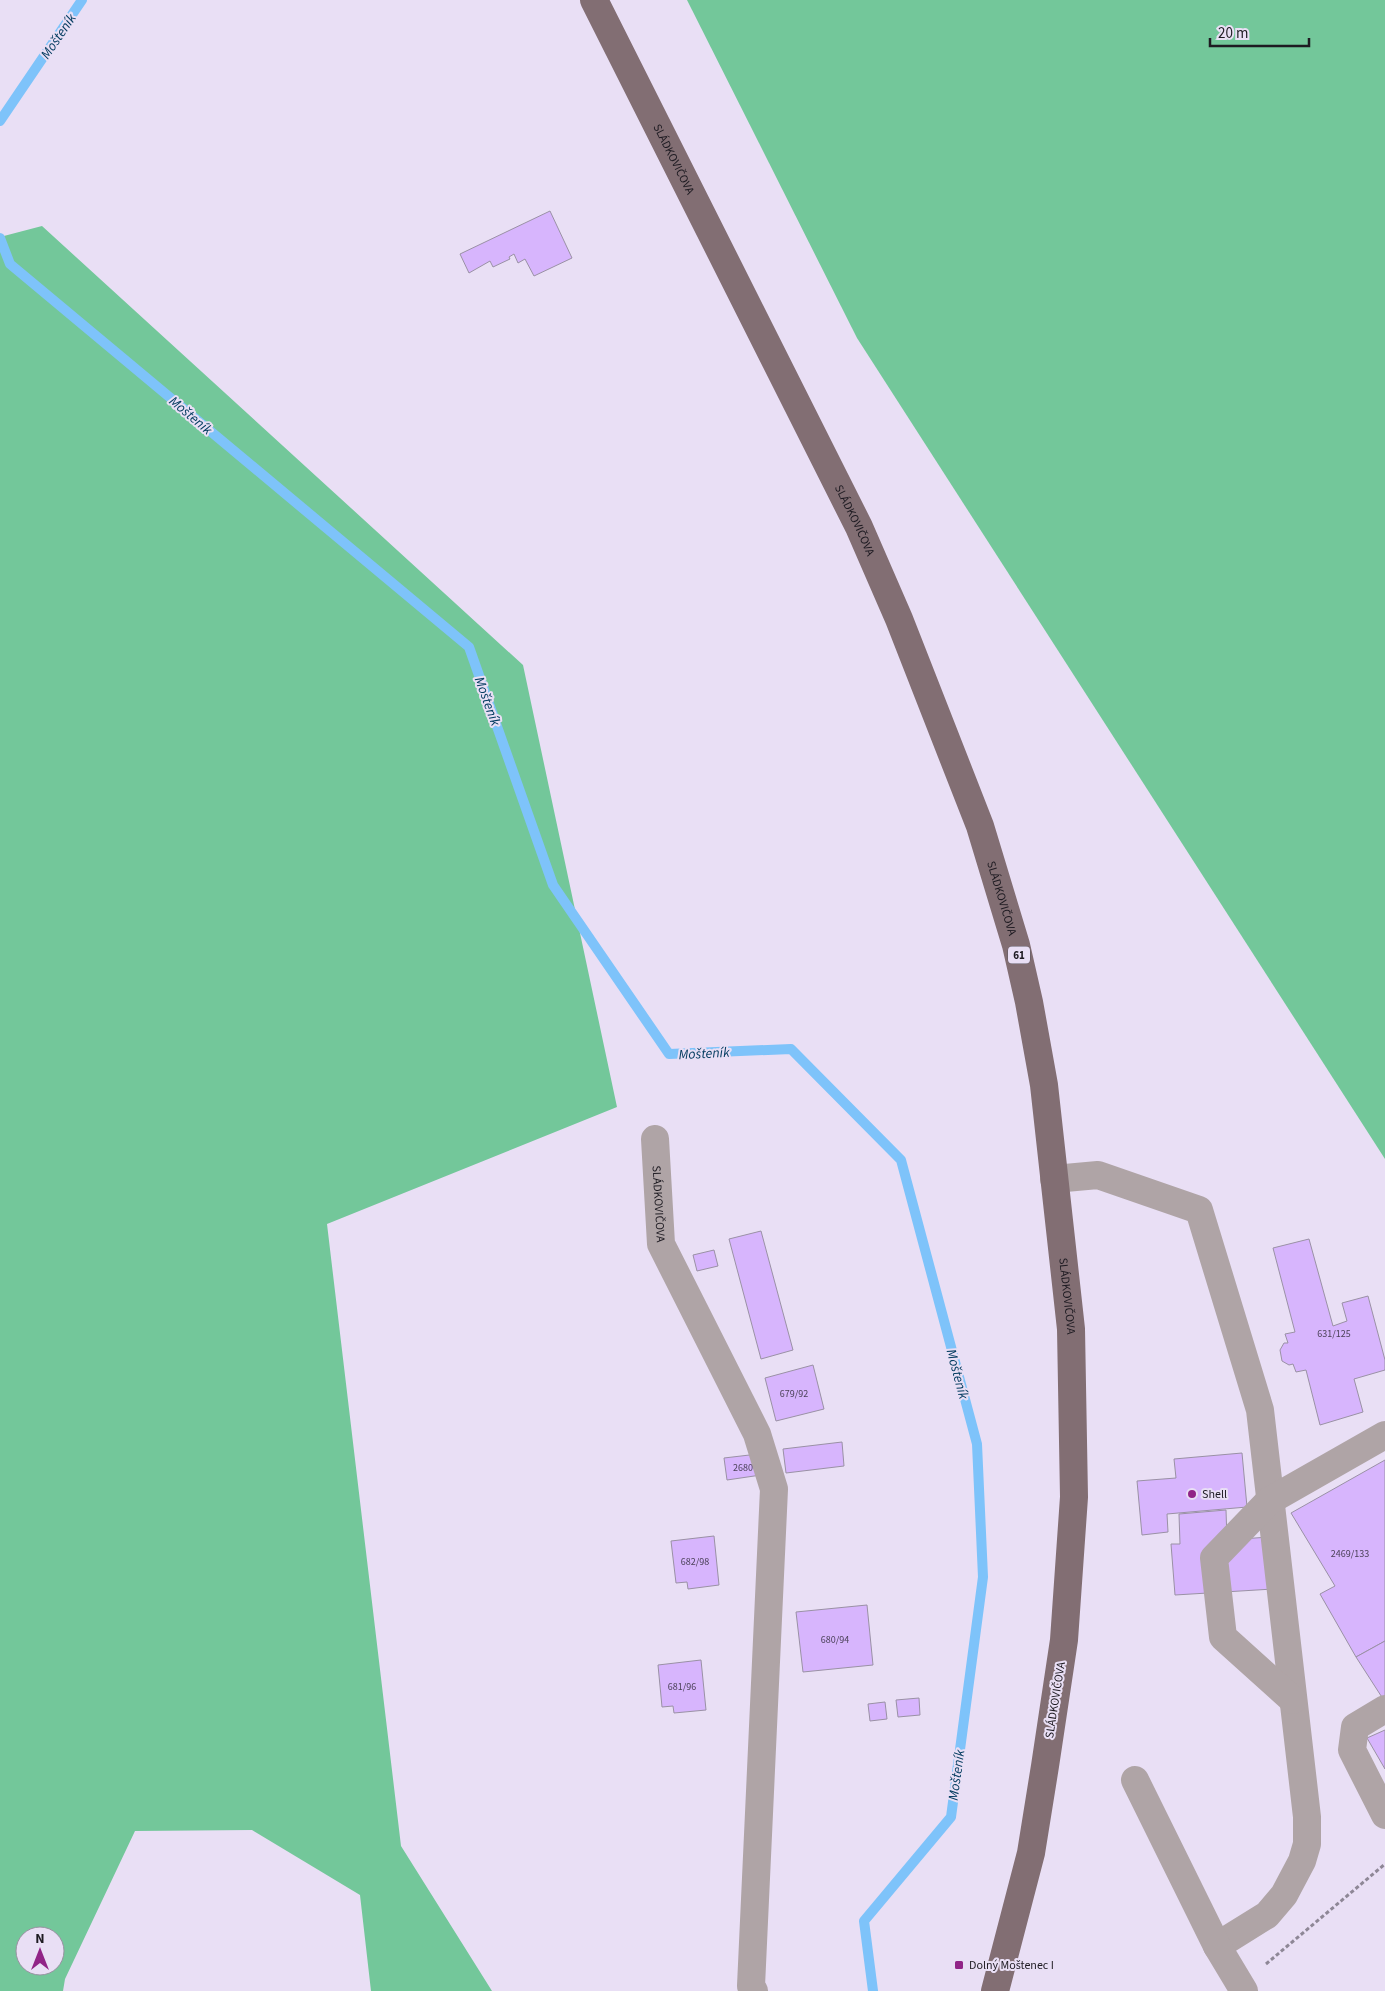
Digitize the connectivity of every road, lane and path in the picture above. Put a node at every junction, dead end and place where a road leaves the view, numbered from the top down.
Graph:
1 (594, 0) edge
2 (655, 1139) dead end
3 (1054, 1179) junction
4 (1385, 1435) edge
5 (1270, 1501) junction
6 (1293, 1700) junction
7 (1385, 1709) edge
8 (1135, 1780) dead end
9 (1385, 1814) edge
10 (1385, 1864) edge
11 (1217, 1946) junction
12 (1266, 1964) dead end
13 (754, 1991) edge
14 (995, 1991) edge
15 (1244, 1991) edge

1 - 3 main road, SLÁDKOVIČOVA / 61
2 - 13 street, SLÁDKOVIČOVA
3 - 5 street
3 - 14 main road, SLÁDKOVIČOVA / 61
4 - 5 street
5 - 6 street
5 - 6 street
6 - 11 street
7 - 9 street
8 - 11 street
10 - 12 path
11 - 15 street

